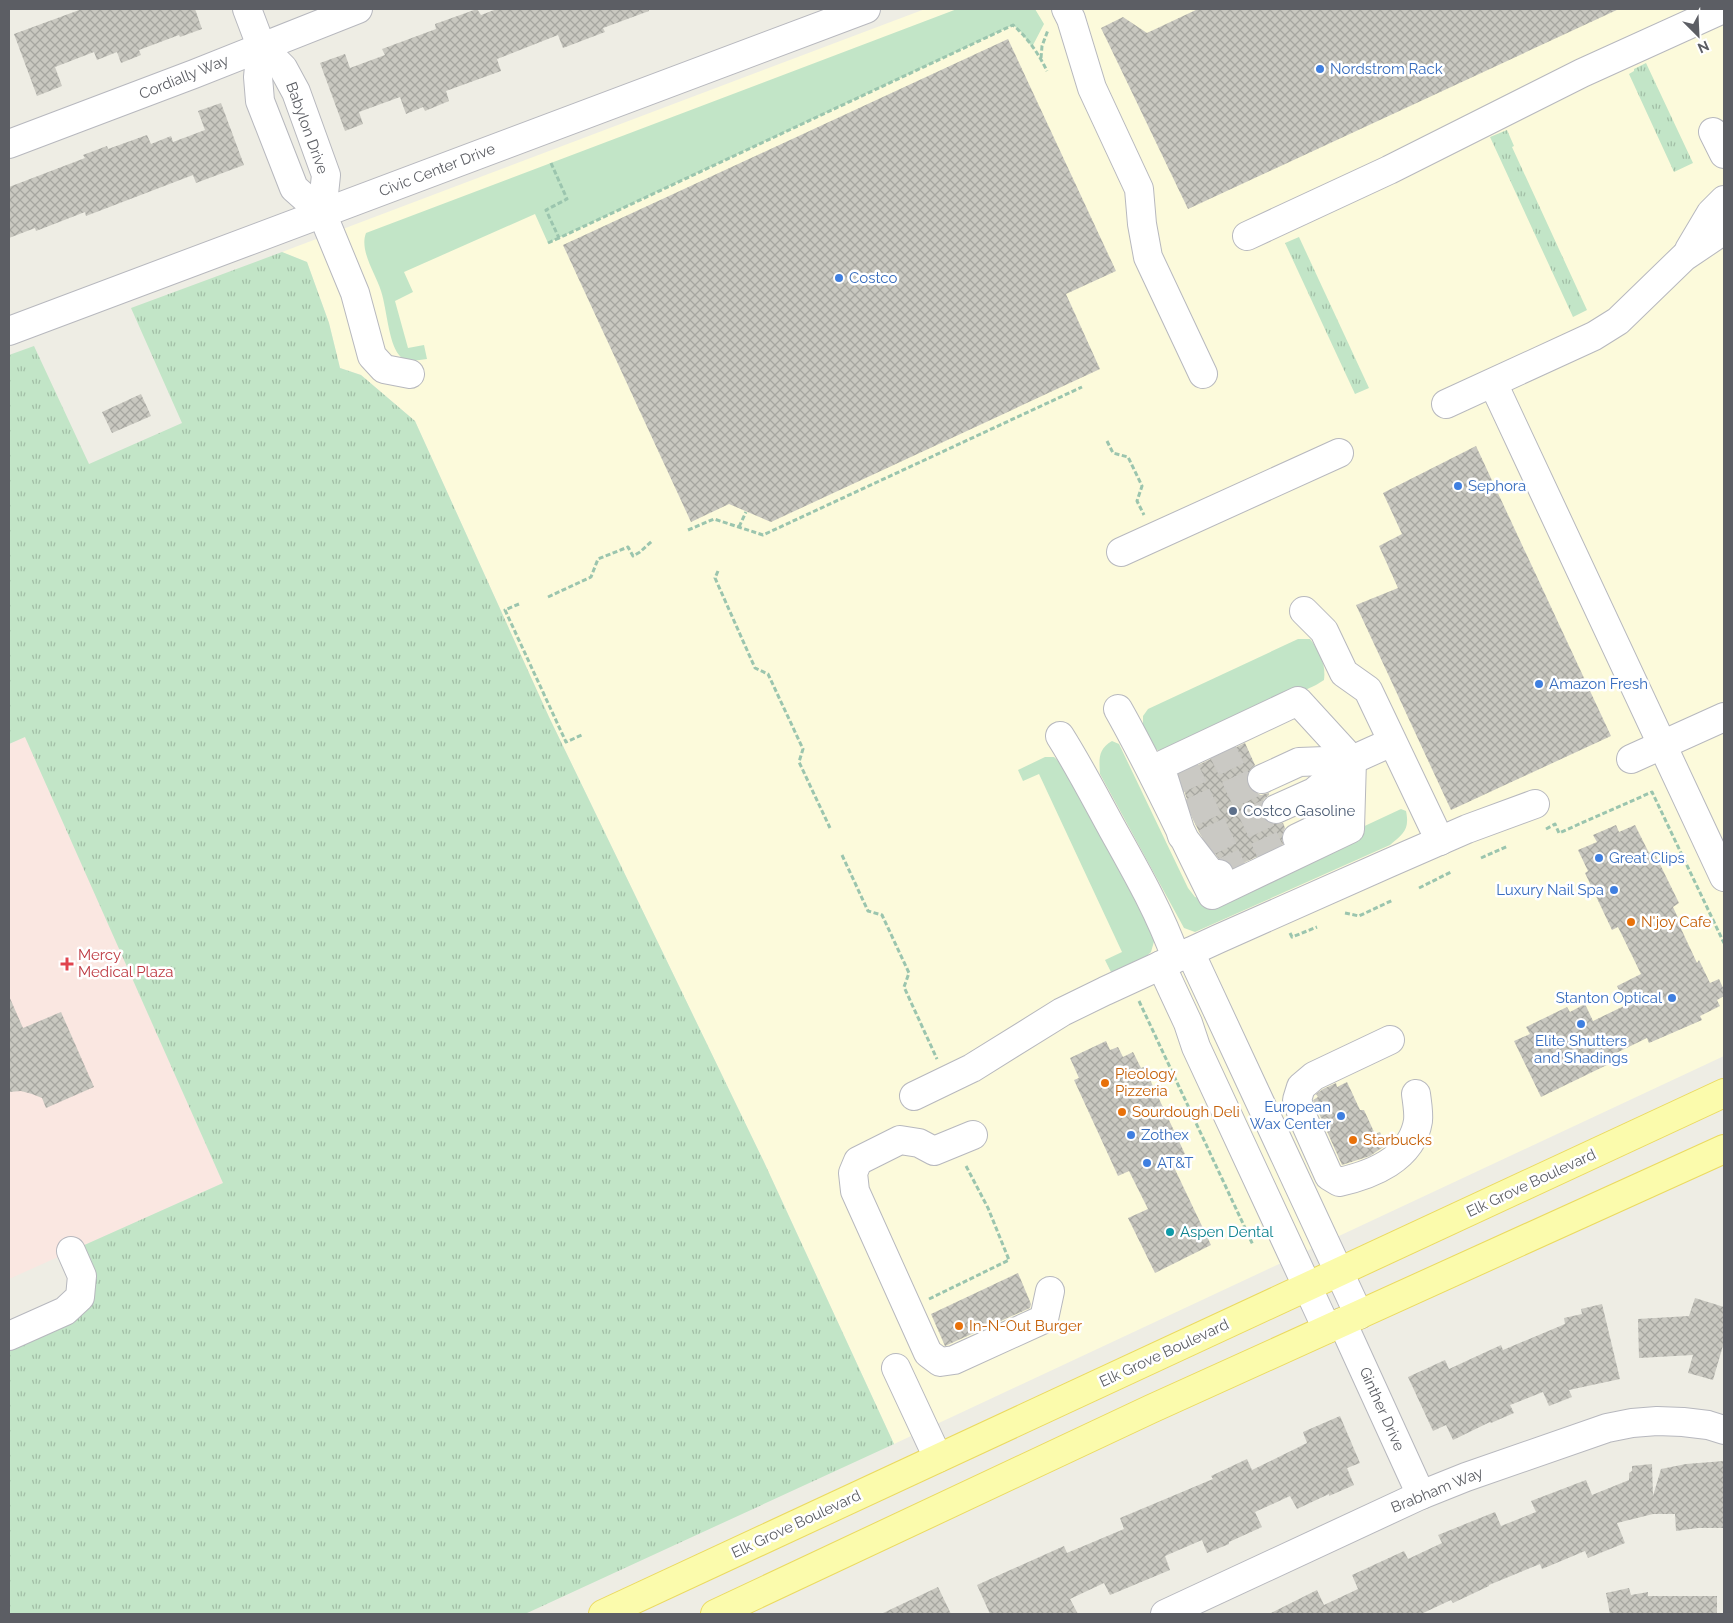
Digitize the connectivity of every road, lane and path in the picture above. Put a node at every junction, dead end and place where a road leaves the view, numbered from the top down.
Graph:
1 (247, 9) edge
2 (358, 9) edge
3 (866, 9) edge
4 (1067, 9) edge
5 (1723, 9) edge
6 (1048, 30) dead end
7 (261, 46) junction
8 (1041, 59) junction
9 (1047, 72) dead end
10 (10, 140) edge
11 (551, 163) dead end
12 (1724, 200) edge
13 (322, 213) junction
14 (1724, 230) edge
15 (1248, 236) dead end
16 (558, 238) junction
17 (548, 243) dead end
18 (1684, 258) junction
19 (9, 331) edge
20 (410, 374) dead end
21 (1203, 374) dead end
22 (1493, 383) junction
23 (1082, 387) dead end
24 (1446, 404) dead end
25 (1107, 441) dead end
26 (1339, 454) dead end
27 (746, 512) dead end
28 (1145, 518) dead end
29 (738, 527) junction
30 (688, 530) dead end
31 (652, 541) dead end
32 (1121, 552) dead end
33 (718, 571) dead end
34 (548, 597) dead end
35 (519, 604) dead end
36 (1304, 611) dead end
37 (1118, 709) dead end
38 (1724, 717) edge
39 (582, 734) dead end
40 (1060, 736) dead end
41 (1392, 742) junction
42 (1662, 745) junction
43 (1247, 746) tunnel mouth
44 (1630, 759) dead end
45 (1352, 760) junction
46 (1262, 779) tunnel mouth
47 (1175, 781) dead end
48 (1535, 804) dead end
49 (1276, 809) tunnel mouth
50 (830, 828) dead end
51 (1546, 829) dead end
52 (1192, 831) junction
53 (1291, 841) tunnel mouth
54 (1440, 841) junction
55 (1508, 846) dead end
56 (842, 854) dead end
57 (1481, 858) dead end
58 (1451, 872) dead end
59 (1219, 874) dead end
60 (1724, 877) edge
61 (1419, 888) dead end
62 (1393, 900) dead end
63 (1345, 913) dead end
64 (1724, 943) edge
65 (1176, 958) junction
66 (1130, 1002) dead end
67 (1390, 1040) dead end
68 (940, 1065) dead end
69 (1724, 1092) edge
70 (1416, 1094) dead end
71 (914, 1096) dead end
72 (963, 1138) joint
73 (1724, 1149) edge
74 (1253, 1245) dead end
75 (71, 1251) dead end
76 (1339, 1272) junction
77 (1307, 1286) junction
78 (1050, 1291) dead end
79 (909, 1309) junction
80 (1343, 1322) junction
81 (9, 1336) edge
82 (896, 1368) dead end
83 (1724, 1430) edge
84 (938, 1458) junction
85 (1421, 1495) junction
86 (603, 1614) edge
87 (715, 1614) edge
88 (1165, 1614) edge

1 - 7 street, Babylon Drive
2 - 7 street, Cordially Way
3 - 13 street, Civic Center Drive
4 - 21 street
5 - 15 street
6 - 8 path
7 - 10 street, Cordially Way
7 - 13 street, Babylon Drive
7 - 13 street, Babylon Drive
8 - 9 path
8 - 16 path
11 - 16 path
12 - 18 street
13 - 19 street, Civic Center Drive
13 - 20 street
14 - 18 street
16 - 17 path
18 - 22 street
22 - 24 street
22 - 42 street
23 - 29 path
25 - 28 path
26 - 32 street
27 - 29 path
29 - 30 path
31 - 34 path
33 - 50 path
35 - 39 path
36 - 41 street
37 - 52 street
38 - 42 street
40 - 65 street
41 - 45 street
41 - 54 street
42 - 44 street
42 - 60 street
43 - 45 street
45 - 46 street
45 - 49 street
45 - 52 street
45 - 52 street
45 - 53 street
47 - 52 street
48 - 54 street
51 - 64 path
52 - 59 street
54 - 65 street
55 - 57 path
56 - 68 path
58 - 61 path
62 - 63 path
65 - 71 street
65 - 76 street
65 - 77 street
66 - 74 path
67 - 70 street
69 - 76 main road, Elk Grove Boulevard
72 - 79 path
72 - 79 street
73 - 80 main road
75 - 81 street
76 - 77 main road, Elk Grove Boulevard
76 - 80 street
77 - 80 street
77 - 84 main road, Elk Grove Boulevard
78 - 79 street
80 - 85 street, Ginther Drive
80 - 87 main road
82 - 84 street
83 - 85 street, Brabham Way
84 - 86 main road, Elk Grove Boulevard
85 - 88 street, Brabham Way

